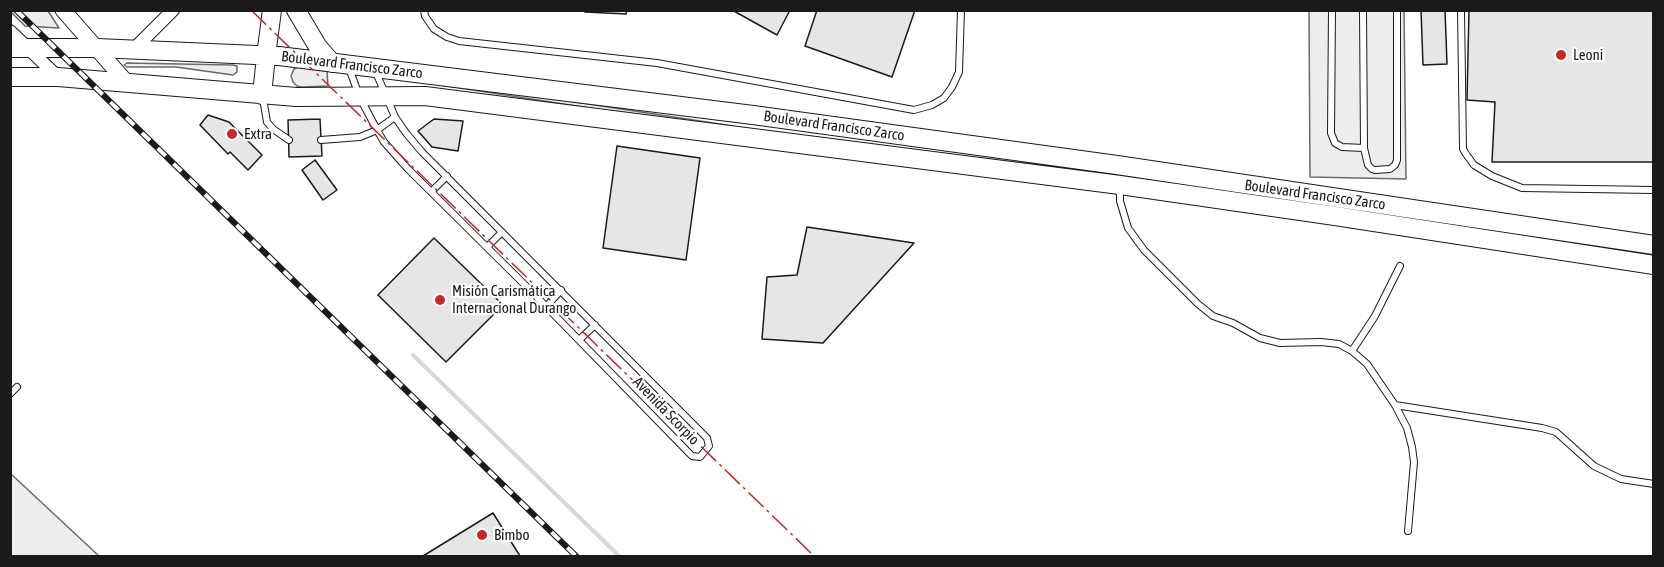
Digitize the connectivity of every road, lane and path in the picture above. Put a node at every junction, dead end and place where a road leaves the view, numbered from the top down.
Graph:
1 (63, 10) edge
2 (173, 10) edge
3 (272, 10) edge
4 (296, 10) edge
5 (424, 10) edge
6 (961, 10) edge
7 (1332, 10) edge
8 (1363, 10) edge
9 (1397, 10) edge
10 (1461, 10) edge
11 (10, 32) edge
12 (19, 48) edge
13 (97, 48) junction
14 (133, 50) junction
15 (266, 56) junction
16 (340, 64) junction
17 (374, 68) junction
18 (10, 77) edge
19 (58, 77) junction
20 (127, 83) junction
21 (262, 95) junction
22 (386, 97) junction
23 (360, 98) junction
24 (753, 115) junction
25 (395, 117) junction
26 (377, 130) junction
27 (751, 137) junction
28 (289, 140) dead end
29 (321, 140) dead end
30 (1364, 148) junction
31 (1099, 163) junction
32 (1185, 175) junction
33 (447, 176) junction
34 (1098, 182) junction
35 (1120, 185) junction
36 (1653, 190) edge
37 (430, 192) junction
38 (1183, 194) junction
39 (1389, 206) junction
40 (1387, 224) junction
41 (502, 232) junction
42 (1653, 245) edge
43 (487, 247) junction
44 (1653, 265) edge
45 (1400, 266) dead end
46 (561, 290) junction
47 (546, 306) junction
48 (595, 325) junction
49 (579, 340) junction
50 (1352, 351) junction
51 (17, 387) dead end
52 (10, 394) edge
53 (1395, 405) junction
54 (1653, 484) edge
55 (1408, 531) dead end

1 - 13 street
2 - 14 street
3 - 15 main road
4 - 16 main road
5 - 6 lane
7 - 30 lane
8 - 30 lane
9 - 30 lane
10 - 36 lane
11 - 12 street
12 - 13 main road, Boulevard Francisco Zarco
12 - 19 street
13 - 14 main road, Boulevard Francisco Zarco
13 - 20 street
14 - 15 main road, Boulevard Francisco Zarco
15 - 16 main road, Boulevard Francisco Zarco
15 - 21 main road
16 - 17 main road, Boulevard Francisco Zarco
16 - 23 lane, Avenida Scorpio
17 - 22 lane, Avenida Scorpio
17 - 24 main road, Boulevard Francisco Zarco
18 - 19 main road, Boulevard Francisco Zarco
19 - 20 main road, Boulevard Francisco Zarco
20 - 21 main road, Boulevard Francisco Zarco
21 - 23 main road, Boulevard Francisco Zarco
21 - 28 lane
22 - 23 main road, Boulevard Francisco Zarco
22 - 25 lane, Avenida Scorpio
22 - 27 main road, Boulevard Francisco Zarco
23 - 26 lane, Avenida Scorpio
24 - 27 main road
24 - 31 main road, Boulevard Francisco Zarco
25 - 26 lane
25 - 33 lane, Avenida Scorpio
26 - 29 lane
26 - 37 lane, Avenida Scorpio
27 - 34 main road, Boulevard Francisco Zarco
31 - 32 main road, Boulevard Francisco Zarco
31 - 34 main road
32 - 38 main road
32 - 39 main road, Boulevard Francisco Zarco
33 - 37 lane
33 - 41 lane, Avenida Scorpio
34 - 35 main road, Boulevard Francisco Zarco
35 - 38 main road, Boulevard Francisco Zarco
35 - 50 lane
37 - 43 lane, Avenida Scorpio
38 - 40 main road, Boulevard Francisco Zarco
39 - 40 main road
39 - 42 main road, Boulevard Francisco Zarco
40 - 44 main road, Boulevard Francisco Zarco
41 - 43 lane
41 - 46 lane, Avenida Scorpio
43 - 47 lane, Avenida Scorpio
45 - 50 lane
46 - 47 lane
46 - 48 lane, Avenida Scorpio
47 - 49 lane, Avenida Scorpio
48 - 49 lane
48 - 49 lane, Avenida Scorpio
50 - 53 lane
51 - 52 lane
53 - 54 lane
53 - 55 lane

